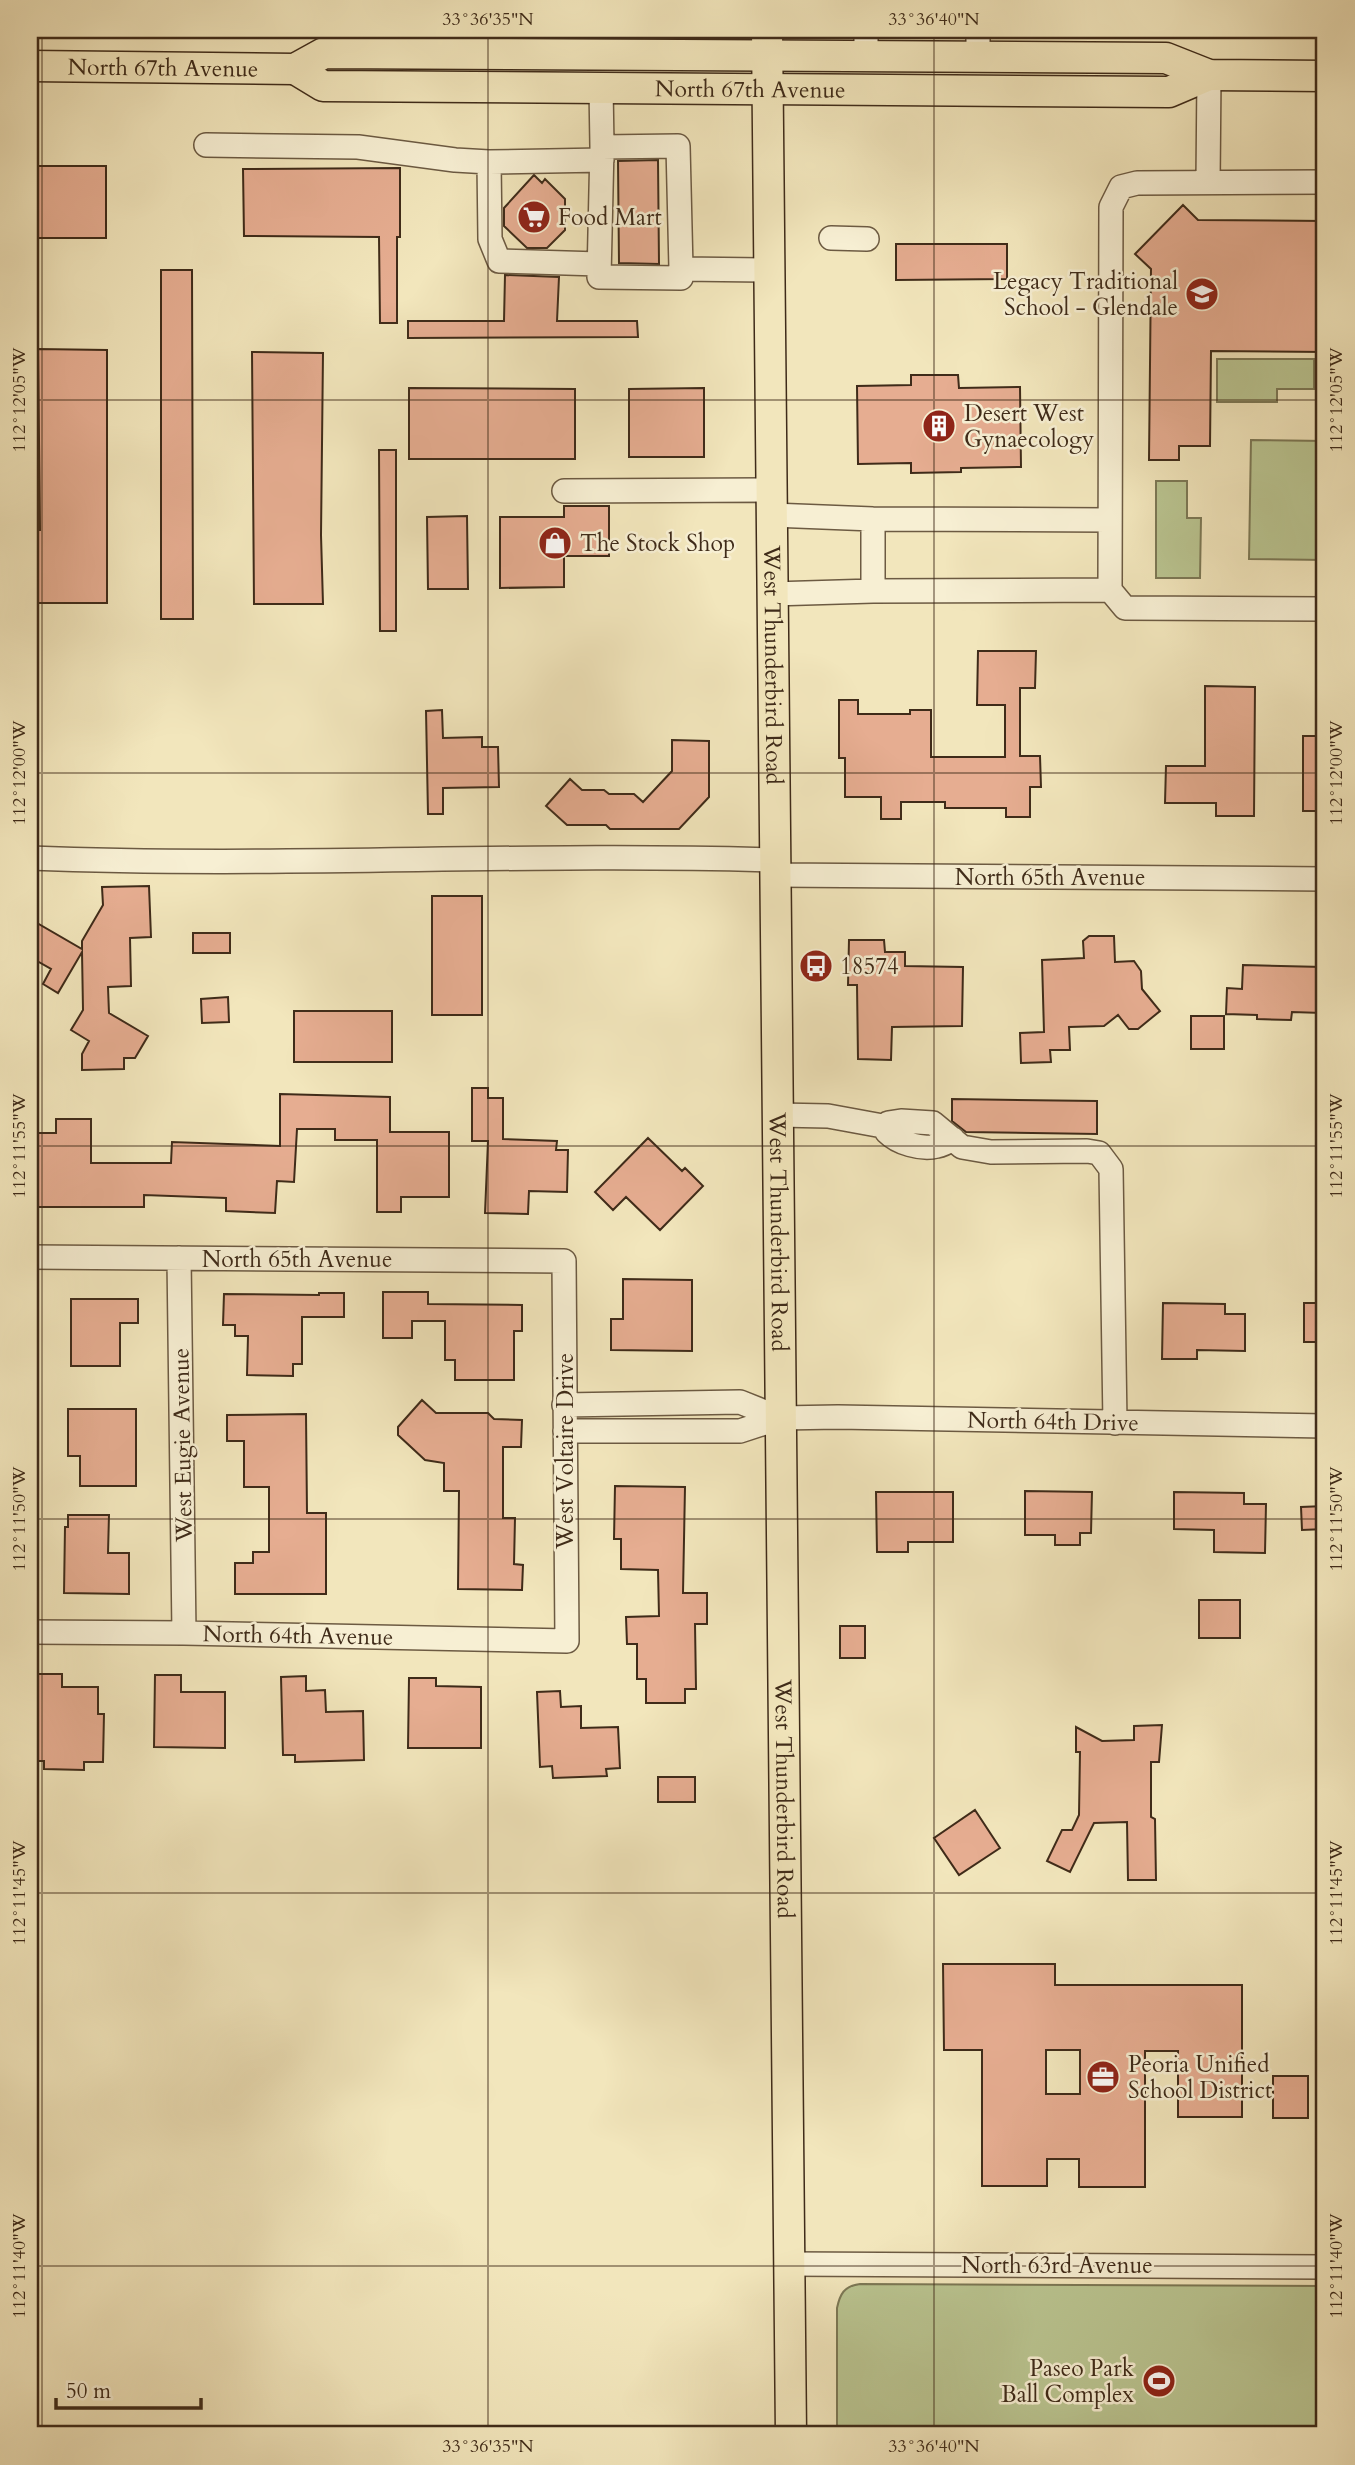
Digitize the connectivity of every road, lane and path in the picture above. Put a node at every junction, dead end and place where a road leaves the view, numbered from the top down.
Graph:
1 (452, 42) edge
2 (767, 43) edge
3 (866, 43) edge
4 (978, 43) edge
5 (30, 66) edge
6 (295, 69) junction
7 (1209, 75) junction
8 (1325, 76) edge
9 (601, 87) junction
10 (768, 89) junction
11 (206, 145) dead end
12 (602, 153) junction
13 (489, 162) junction
14 (1208, 182) junction
15 (1325, 182) edge
16 (831, 239) dead end
17 (867, 239) dead end
18 (599, 264) junction
19 (681, 269) junction
20 (769, 270) junction
21 (564, 491) dead end
22 (772, 503) junction
23 (873, 519) junction
24 (1109, 520) junction
25 (1110, 590) junction
26 (873, 591) junction
27 (772, 594) junction
28 (1325, 609) edge
29 (30, 858) edge
30 (775, 868) junction
31 (1325, 879) edge
32 (778, 1115) junction
33 (30, 1257) edge
34 (179, 1258) junction
35 (564, 1261) joint
36 (655, 1404) junction
37 (564, 1405) junction
38 (780, 1419) junction
39 (1115, 1423) junction
40 (1325, 1426) edge
41 (565, 1431) junction
42 (655, 1431) junction
43 (30, 1632) edge
44 (184, 1633) junction
45 (567, 1641) joint
46 (789, 2264) junction
47 (1325, 2267) edge
48 (791, 2435) edge

1 - 2 main road, North 67th Avenue
1 - 6 main road, North 67th Avenue
2 - 3 main road, North 67th Avenue
2 - 10 main road, West Thunderbird Road
3 - 4 main road, North 67th Avenue
4 - 7 main road, North 67th Avenue
5 - 6 main road, North 67th Avenue
6 - 9 main road, North 67th Avenue
7 - 8 main road, North 67th Avenue
7 - 10 main road, North 67th Avenue
7 - 14 street
9 - 10 main road, North 67th Avenue
9 - 12 street
10 - 20 main road, West Thunderbird Road
11 - 13 street
12 - 13 street
12 - 18 street
12 - 19 street
13 - 18 street
14 - 15 street
14 - 24 street
16 - 17 street
18 - 19 street
19 - 20 street
20 - 22 main road, West Thunderbird Road
21 - 22 street
22 - 23 street
22 - 27 main road, West Thunderbird Road
23 - 24 street
23 - 26 street
24 - 25 street
25 - 26 street
25 - 28 street
26 - 27 street
27 - 30 main road, West Thunderbird Road
29 - 30 street, North 65th Avenue
30 - 31 street, North 65th Avenue
30 - 32 main road, West Thunderbird Road
32 - 38 main road, West Thunderbird Road
32 - 39 street
33 - 34 street, North 65th Avenue
34 - 35 street, North 65th Avenue
34 - 44 street, West Eugie Avenue
35 - 37 street, West Voltaire Drive
36 - 37 street, North 64th Drive
36 - 38 street, North 64th Drive
36 - 42 street
37 - 41 street, West Voltaire Drive
38 - 39 street, North 64th Drive
38 - 42 street, North 64th Drive
38 - 46 main road, West Thunderbird Road
39 - 40 street, North 64th Drive
41 - 42 street, North 64th Drive
41 - 45 street, West Voltaire Drive
43 - 44 street, North 64th Avenue
44 - 45 street, North 64th Avenue
46 - 47 street, North 63rd Avenue
46 - 48 main road, West Thunderbird Road

